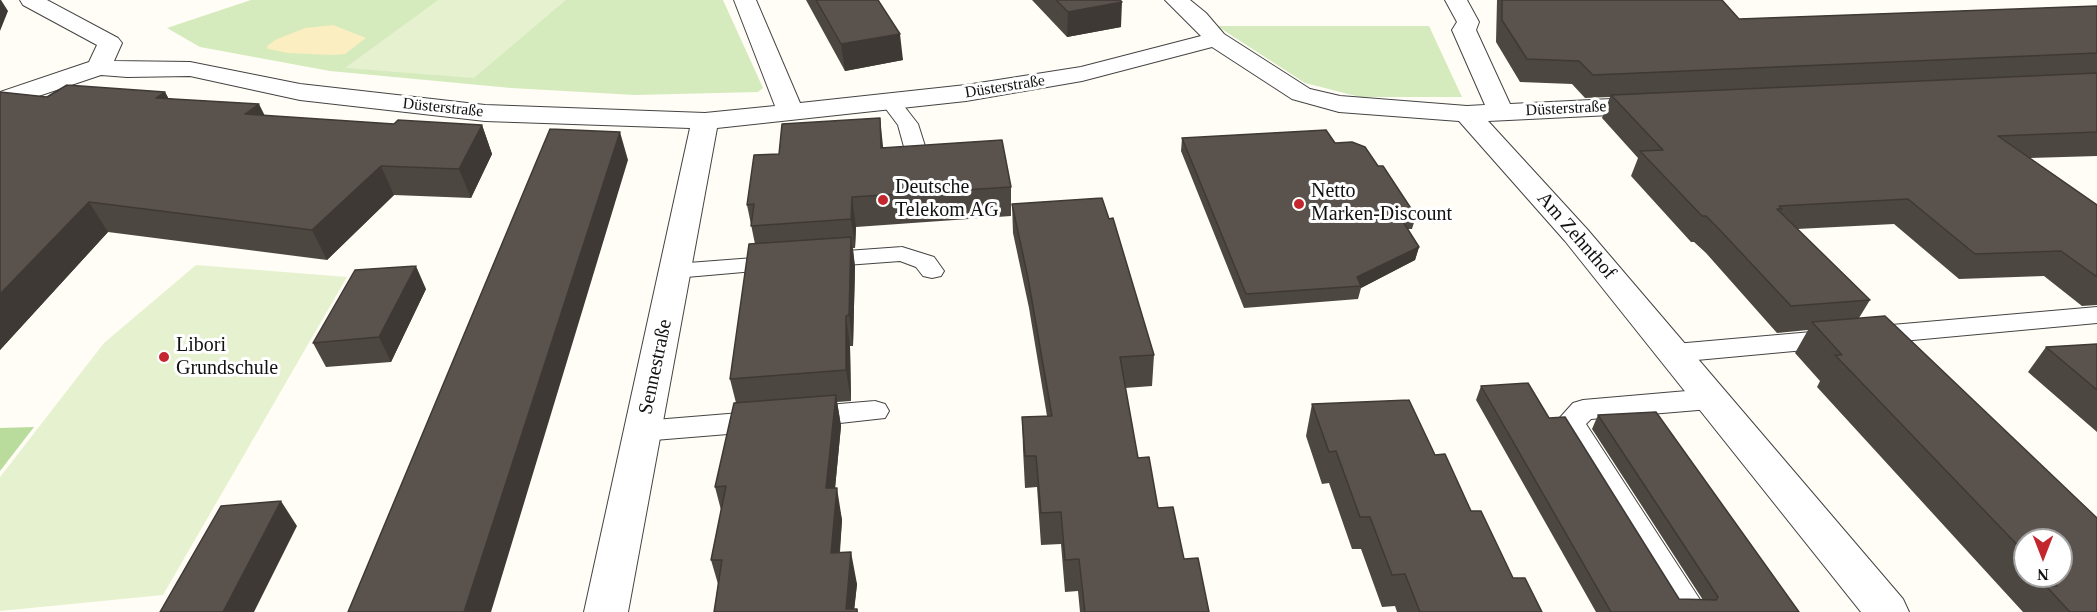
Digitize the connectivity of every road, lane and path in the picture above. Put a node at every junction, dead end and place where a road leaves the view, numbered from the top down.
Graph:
1 (31, 0) edge
2 (745, 0) edge
3 (1176, 0) edge
4 (1456, 0) edge
5 (1216, 39) junction
6 (99, 67) junction
7 (0, 101) edge
8 (890, 101) junction
9 (1678, 104) edge
10 (789, 111) junction
11 (1501, 112) junction
12 (1467, 114) junction
13 (705, 121) junction
14 (920, 165) edge
15 (932, 271) dead end
16 (675, 272) junction
17 (2097, 315) edge
18 (1675, 353) junction
19 (1710, 399) junction
20 (875, 411) dead end
21 (642, 431) junction
22 (606, 612) edge
23 (1691, 612) edge
24 (1887, 612) edge

1 - 6 street
2 - 10 street
3 - 5 street
4 - 11 street
5 - 8 street, Düsterstraße
5 - 12 street
6 - 7 street
6 - 13 street, Düsterstraße
8 - 10 street, Düsterstraße
8 - 14 lane
9 - 11 street, Düsterstraße
10 - 13 street, Düsterstraße
11 - 12 street, Düsterstraße
12 - 18 street, Am Zehnthof
13 - 16 street, Sennestraße
15 - 16 lane
16 - 21 street, Sennestraße
17 - 18 lane
18 - 19 street, Am Zehnthof
19 - 23 lane
19 - 24 street, Am Zehnthof
20 - 21 lane
21 - 22 street, Sennestraße

